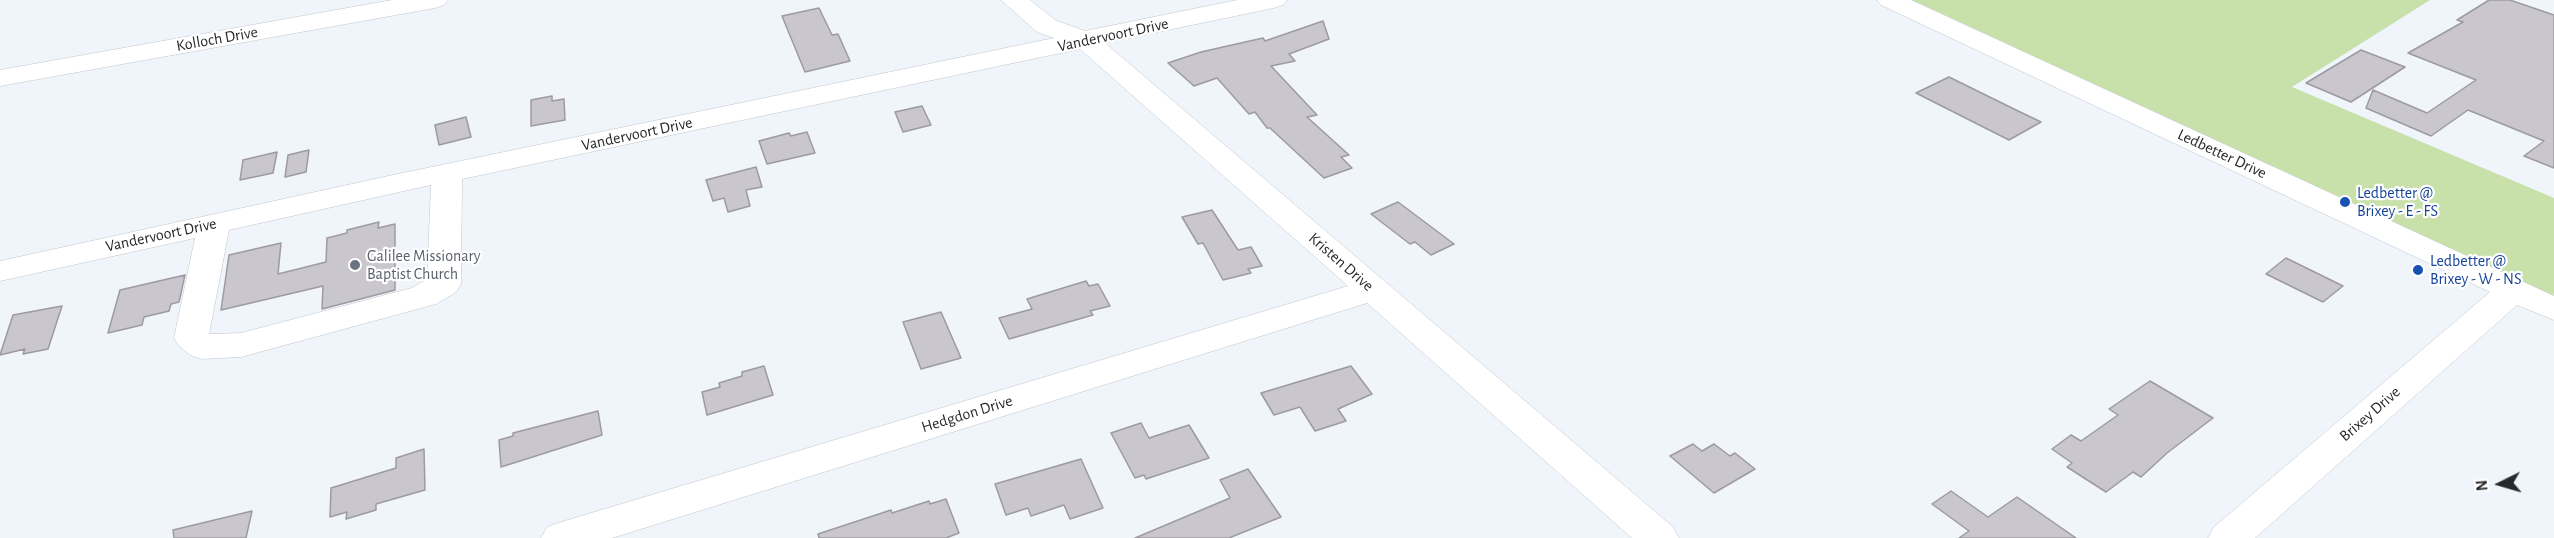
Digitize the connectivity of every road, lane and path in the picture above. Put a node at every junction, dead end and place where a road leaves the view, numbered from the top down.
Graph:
1 (435, 0) edge
2 (1014, 0) edge
3 (1274, 0) edge
4 (1890, 0) edge
5 (1087, 41) junction
6 (0, 78) edge
7 (447, 173) junction
8 (214, 224) junction
9 (0, 270) edge
10 (1373, 290) junction
11 (2513, 290) junction
12 (2554, 309) edge
13 (561, 538) edge
14 (1659, 538) edge
15 (2228, 538) edge

1 - 6 street, Kolloch Drive
2 - 5 street, Kristen Drive
3 - 5 street, Vandervoort Drive
4 - 11 street, Ledbetter Drive
5 - 7 street, Vandervoort Drive
5 - 10 street, Kristen Drive
7 - 8 street, Vandervoort Drive
7 - 8 street
8 - 9 street, Vandervoort Drive
10 - 13 street, Hedgdon Drive
10 - 14 street, Kristen Drive
11 - 12 street, Ledbetter Drive
11 - 15 street, Brixey Drive

